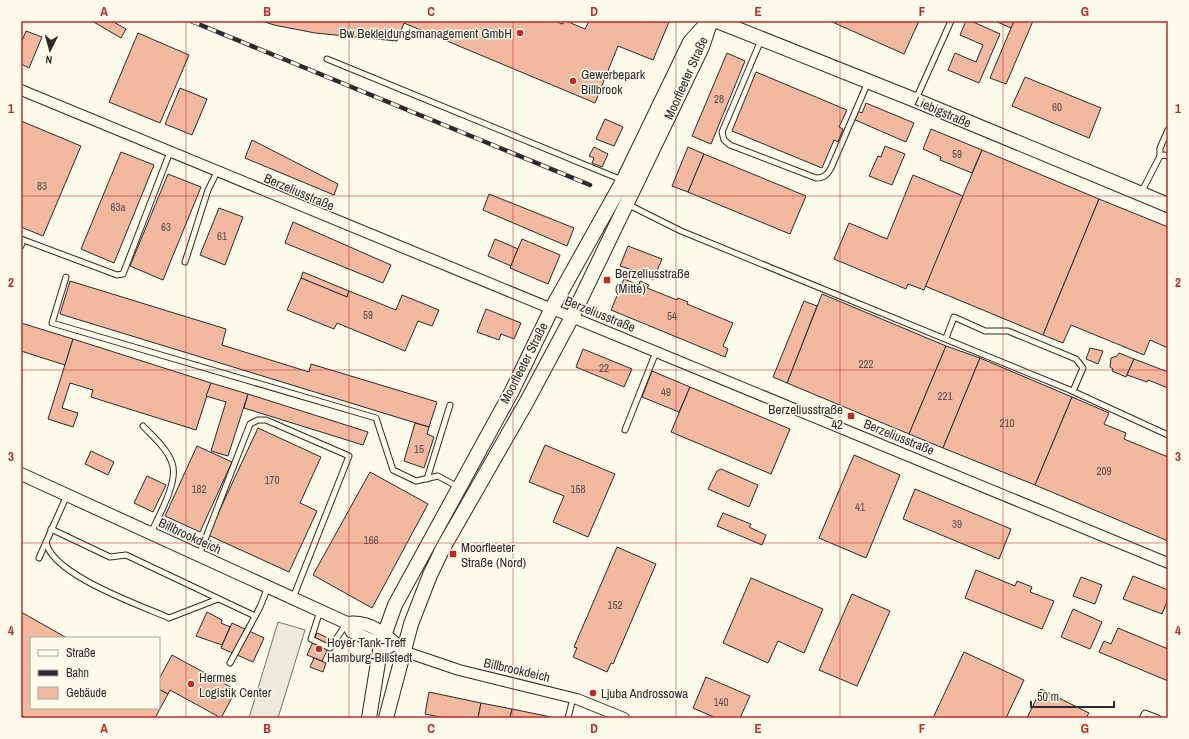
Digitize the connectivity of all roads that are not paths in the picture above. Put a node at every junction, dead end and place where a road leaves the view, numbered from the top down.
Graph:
1 (710, 21) edge
2 (717, 21) edge
3 (951, 21) edge
4 (761, 39) junction
5 (327, 59) dead end
6 (868, 81) junction
7 (21, 90) edge
8 (915, 100) junction
9 (1168, 130) edge
10 (170, 152) junction
11 (1160, 156) junction
12 (1168, 156) edge
13 (217, 172) junction
14 (629, 184) junction
15 (1140, 194) junction
16 (614, 198) junction
17 (627, 204) junction
18 (1168, 205) edge
19 (22, 240) edge
20 (21, 246) edge
21 (185, 262) dead end
22 (66, 277) dead end
23 (552, 308) junction
24 (572, 317) junction
25 (946, 338) junction
26 (656, 351) junction
27 (1073, 391) junction
28 (450, 405) dead end
29 (143, 426) dead end
30 (625, 430) dead end
31 (1168, 436) edge
32 (21, 474) edge
33 (427, 479) junction
34 (458, 487) junction
35 (67, 495) junction
36 (51, 529) junction
37 (151, 534) junction
38 (46, 542) junction
39 (199, 556) junction
40 (40, 558) dead end
41 (1168, 563) edge
42 (268, 587) junction
43 (218, 599) junction
44 (293, 599) junction
45 (320, 610) junction
46 (255, 616) junction
47 (347, 623) junction
48 (383, 639) junction
49 (403, 651) junction
50 (230, 663) dead end
51 (573, 697) junction
52 (369, 718) edge
53 (386, 718) edge
54 (568, 718) edge
55 (624, 718) edge
56 (1142, 718) edge
57 (1158, 718) edge

1 - 14 main road, Moorfleeter Straße
2 - 4 main road, Liebigstraße
3 - 8 lane
4 - 6 main road, Liebigstraße
4 - 6 lane
5 - 14 lane
6 - 8 main road, Liebigstraße
7 - 10 street, Berzeliusstraße
8 - 15 main road, Liebigstraße
9 - 11 lane
10 - 13 street, Berzeliusstraße
10 - 19 lane
11 - 12 lane
11 - 15 lane
13 - 21 lane
13 - 23 street, Berzeliusstraße
14 - 16 main road, Moorfleeter Straße
14 - 17 main road, Moorfleeter Straße
15 - 18 main road, Liebigstraße
16 - 17 lane
16 - 23 main road, Moorfleeter Straße
17 - 24 main road, Moorfleeter Straße
17 - 25 lane
19 - 20 lane
22 - 33 lane
23 - 24 street, Berzeliusstraße
23 - 34 main road, Moorfleeter Straße
24 - 26 street, Berzeliusstraße
24 - 49 main road, Moorfleeter Straße
25 - 27 lane
25 - 27 lane
26 - 30 lane
26 - 41 street, Berzeliusstraße
27 - 31 lane
28 - 33 lane
29 - 37 lane
32 - 35 street, Billbrookdeich
33 - 34 lane
34 - 48 main road, Moorfleeter Straße
35 - 36 lane
35 - 37 street, Billbrookdeich
36 - 38 lane
36 - 43 lane
37 - 39 street, Billbrookdeich
38 - 40 lane
38 - 43 lane
39 - 42 street, Billbrookdeich
39 - 44 lane
42 - 44 street, Billbrookdeich
42 - 46 lane
43 - 46 lane
44 - 45 street, Billbrookdeich
45 - 47 street, Billbrookdeich
45 - 47 lane
46 - 50 lane
47 - 48 street, Billbrookdeich
48 - 49 street, Billbrookdeich
48 - 52 main road, Moorfleeter Straße
49 - 51 street, Billbrookdeich
49 - 53 main road, Moorfleeter Straße
51 - 54 lane
51 - 55 street, Billbrookdeich
56 - 57 lane

